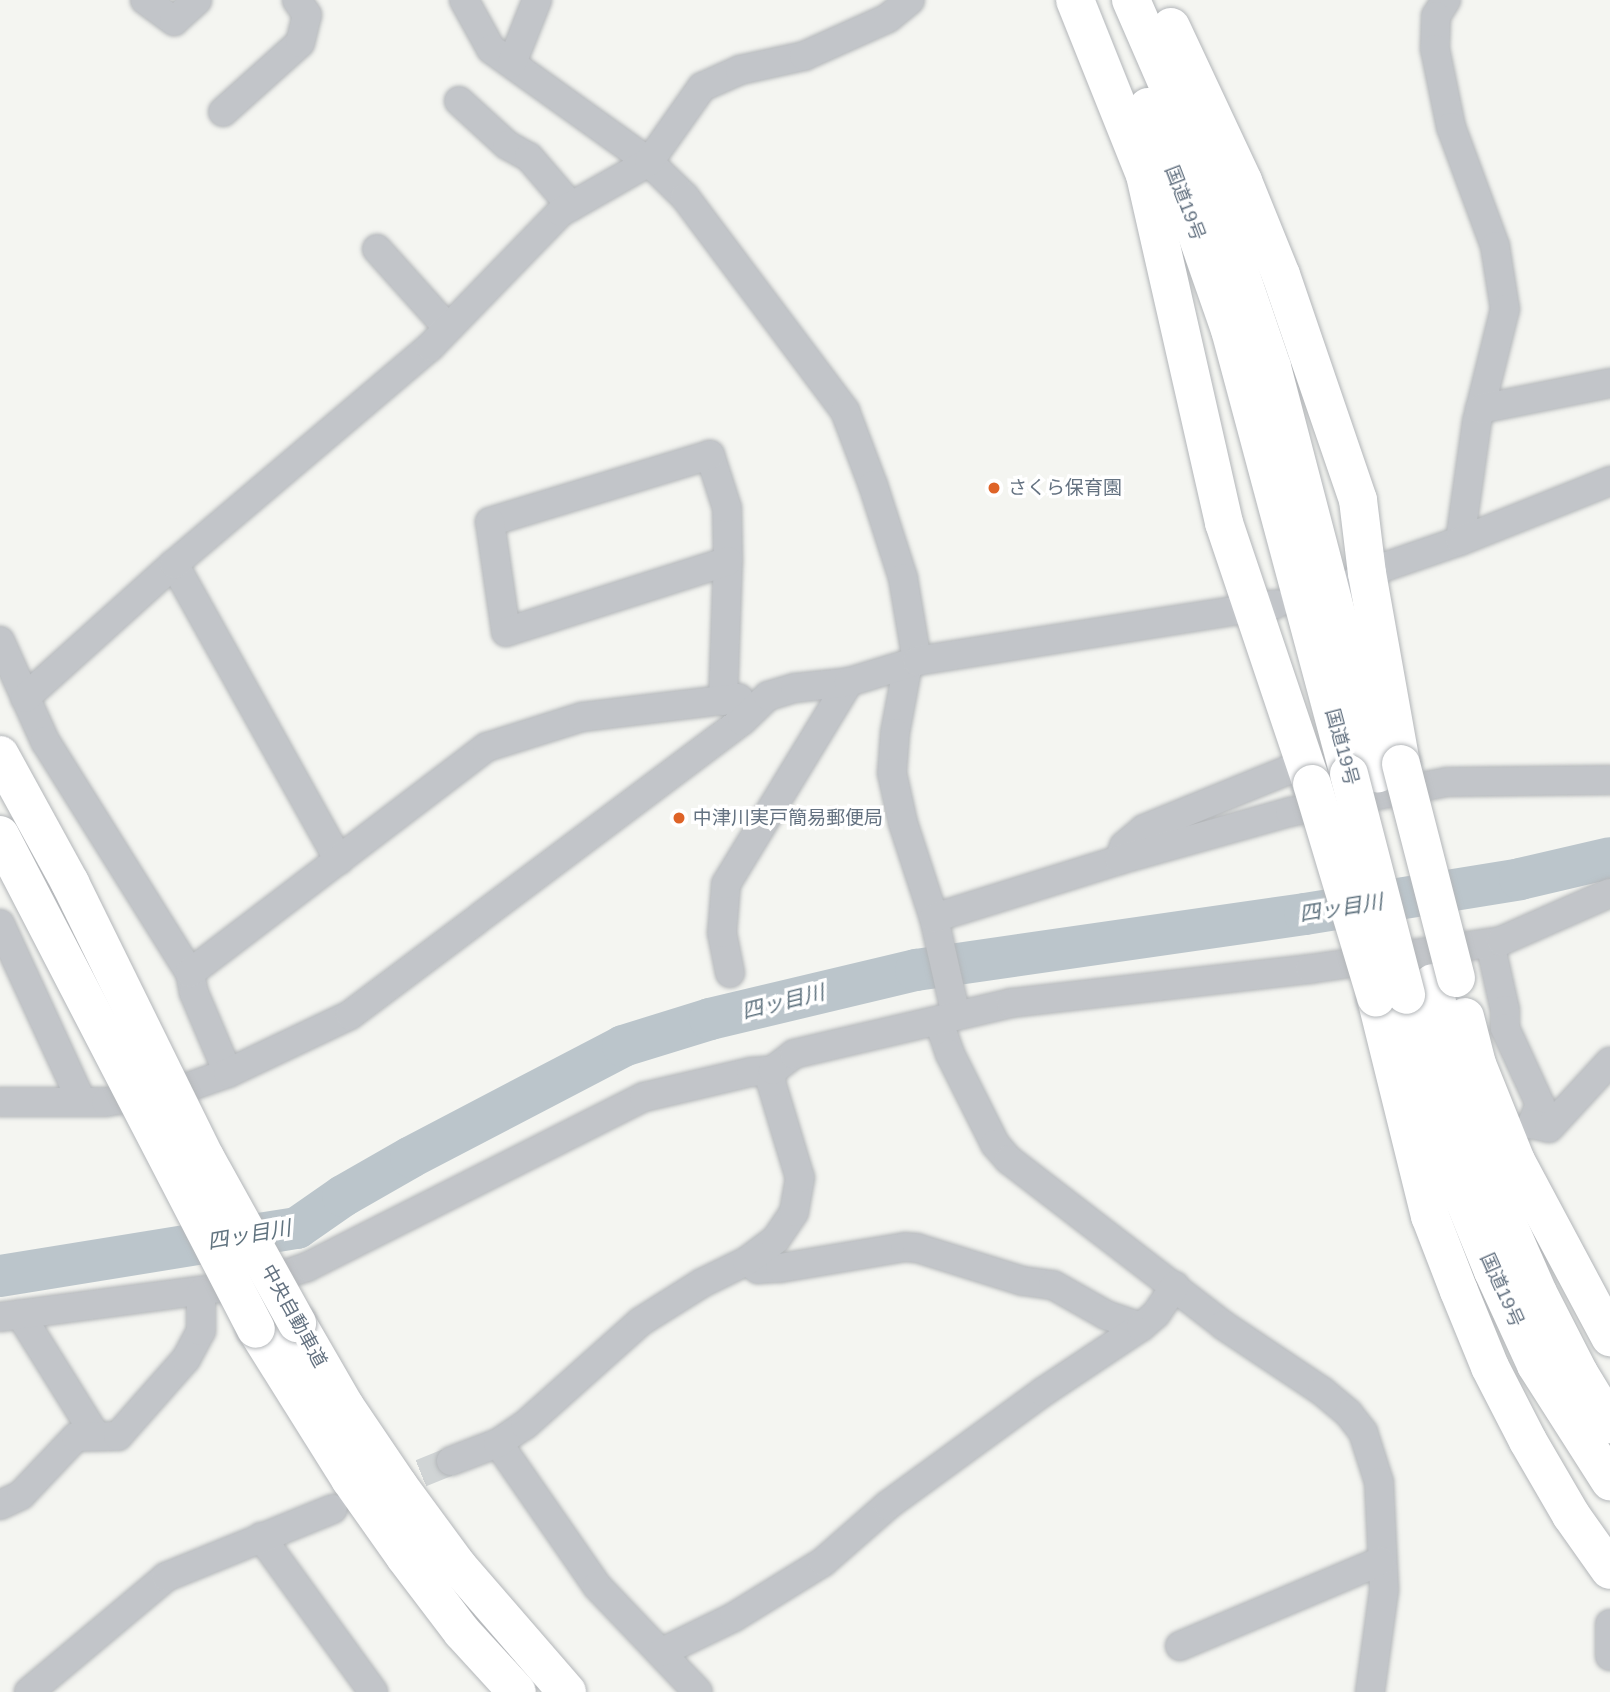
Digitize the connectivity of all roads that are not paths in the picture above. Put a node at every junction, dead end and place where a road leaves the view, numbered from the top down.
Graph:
1 (145, 0) edge
2 (197, 0) edge
3 (297, 0) edge
4 (464, 0) edge
5 (537, 0) edge
6 (910, 0) edge
7 (1075, 0) edge
8 (1100, 0) edge
9 (1132, 0) edge
10 (1158, 0) edge
11 (1446, 0) edge
12 (512, 63) junction
13 (459, 101) dead end
14 (223, 112) dead end
15 (649, 162) junction
16 (570, 206) junction
17 (377, 249) dead end
18 (448, 328) junction
19 (1610, 383) edge
20 (1480, 409) junction
21 (1610, 481) edge
22 (1460, 541) junction
23 (728, 561) junction
24 (174, 564) junction
25 (1358, 579) junction
26 (1265, 606) junction
27 (0, 641) edge
28 (912, 662) junction
29 (849, 682) junction
30 (768, 696) junction
31 (25, 698) junction
32 (723, 701) junction
33 (0, 755) edge
34 (1376, 770) junction
35 (1307, 774) junction
36 (1610, 780) edge
37 (0, 835) edge
38 (339, 860) junction
39 (1119, 860) junction
40 (1610, 893) edge
41 (935, 922) junction
42 (0, 924) edge
43 (1490, 943) junction
44 (730, 973) dead end
45 (190, 974) junction
46 (1418, 988) junction
47 (949, 1011) junction
48 (1610, 1062) edge
49 (773, 1070) junction
50 (229, 1073) junction
51 (0, 1102) edge
52 (82, 1102) junction
53 (747, 1261) junction
54 (1175, 1286) junction
55 (201, 1293) junction
56 (10, 1315) edge
57 (1606, 1319) edge
58 (1141, 1327) junction
59 (1610, 1424) edge
60 (96, 1436) junction
61 (498, 1443) junction
62 (451, 1461) tunnel mouth
63 (1610, 1481) edge
64 (4, 1496) edge
65 (333, 1509) dead end
66 (261, 1537) junction
67 (1381, 1561) junction
68 (1610, 1570) edge
69 (1610, 1624) edge
70 (1180, 1646) dead end
71 (662, 1652) junction
72 (1610, 1656) edge
73 (370, 1691) edge
74 (29, 1692) edge
75 (517, 1692) edge
76 (567, 1692) edge
77 (698, 1692) edge
78 (1370, 1692) edge

1 - 2 street
3 - 14 street
4 - 12 street
5 - 12 street
6 - 15 street
7 - 26 highway
8 - 34 highway, 国道19号
9 - 34 highway, 国道19号
10 - 25 highway
11 - 20 street
12 - 15 street
13 - 16 street
15 - 16 street
15 - 28 street
16 - 18 street
17 - 18 street
18 - 24 street
19 - 20 street
20 - 22 street
21 - 22 street
22 - 25 street
23 - 23 street
23 - 32 street
24 - 31 street
24 - 38 street
25 - 34 highway
26 - 28 street
26 - 35 highway
27 - 31 street
28 - 29 street
28 - 41 street
29 - 30 street
29 - 44 street
30 - 32 street
30 - 50 street
31 - 45 street
32 - 38 street
33 - 76 highway, 中央自動車道, bridge
34 - 46 highway, 国道19号, bridge
34 - 46 highway, bridge
35 - 39 street
35 - 46 highway, bridge
36 - 39 street
37 - 75 highway, 中央自動車道, bridge
38 - 45 street
39 - 41 street
40 - 43 street
41 - 47 street
42 - 52 street
43 - 47 street
43 - 48 street
45 - 50 street
46 - 57 highway
46 - 59 highway, 国道19号
46 - 63 highway, 国道19号
46 - 68 highway
47 - 49 street
47 - 54 street
49 - 53 street
49 - 55 street
50 - 52 street
51 - 52 street
53 - 58 street
53 - 61 street
54 - 58 street
54 - 67 street
55 - 56 street
55 - 60 street
56 - 60 street
58 - 71 street
60 - 64 street
61 - 62 street
61 - 71 street
65 - 66 street
66 - 73 street
66 - 74 street
67 - 70 street
67 - 78 street
69 - 72 street
71 - 77 street

